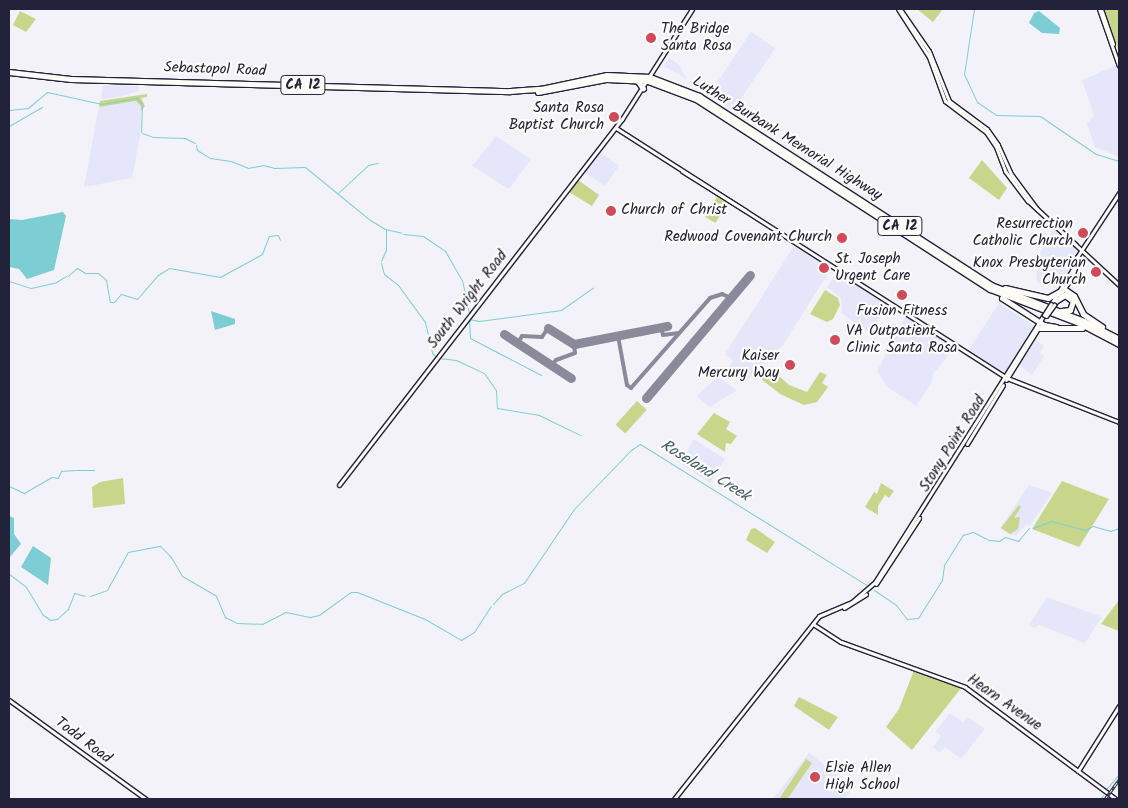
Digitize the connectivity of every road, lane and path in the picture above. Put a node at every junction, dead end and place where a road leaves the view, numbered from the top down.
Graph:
1 (693, 9) edge
2 (899, 9) edge
3 (1100, 9) edge
4 (1119, 59) edge
5 (1119, 66) edge
6 (654, 71) junction
7 (9, 72) edge
8 (624, 78) junction
9 (649, 79) junction
10 (661, 80) junction
11 (643, 88) junction
12 (510, 91) junction
13 (616, 128) junction
14 (1119, 193) edge
15 (1083, 250) junction
16 (944, 254) junction
17 (1119, 284) edge
18 (983, 285) junction
19 (1061, 290) junction
20 (1057, 300) junction
21 (1039, 305) junction
22 (1052, 305) junction
23 (1040, 324) junction
24 (1119, 339) edge
25 (1119, 344) edge
26 (1006, 377) junction
27 (996, 392) junction
28 (995, 398) junction
29 (1119, 422) edge
30 (339, 485) dead end
31 (813, 624) junction
32 (9, 700) edge
33 (1119, 706) edge
34 (1078, 771) junction
35 (146, 799) edge
36 (674, 799) edge
37 (1116, 799) edge

1 - 6 main road, South Wright Road
2 - 15 main road
3 - 4 main road
3 - 5 main road
6 - 9 main road, South Wright Road
6 - 10 highway
7 - 12 main road, Sebastopol Road / CA 12
8 - 9 main road, Sebastopol Road / CA 12
8 - 11 main road
8 - 12 main road, Sebastopol Road / CA 12
9 - 10 highway, Luther Burbank Memorial Highway / CA 12
9 - 11 main road, South Wright Road
9 - 12 main road, Sebastopol Road / CA 12
9 - 18 highway, Luther Burbank Memorial Highway / CA 12
10 - 16 highway, Luther Burbank Memorial Highway / CA 12
11 - 13 main road, South Wright Road
13 - 26 main road
13 - 30 main road, South Wright Road
14 - 15 main road, Stony Point Road
15 - 17 main road
15 - 19 main road, Stony Point Road
15 - 19 main road, Stony Point Road
16 - 19 highway
16 - 21 highway, Luther Burbank Memorial Highway / CA 12
18 - 23 highway
18 - 25 highway, Luther Burbank Memorial Highway / CA 12
19 - 20 main road, Stony Point Road
19 - 22 main road, Stony Point Road
19 - 24 highway
20 - 21 highway
20 - 22 main road, Stony Point Road
21 - 24 highway, Luther Burbank Memorial Highway / CA 12
22 - 23 main road, Stony Point Road, bridge
23 - 25 highway
23 - 26 main road, Stony Point Road
26 - 27 main road, Stony Point Road
26 - 28 main road, Stony Point Road
26 - 29 main road
27 - 28 main road
27 - 31 main road, Stony Point Road
28 - 31 main road, Stony Point Road
31 - 34 main road, Hearn Avenue
31 - 36 main road, Stony Point Road
32 - 35 main road, Todd Road
33 - 34 main road
34 - 37 main road, Hearn Avenue

